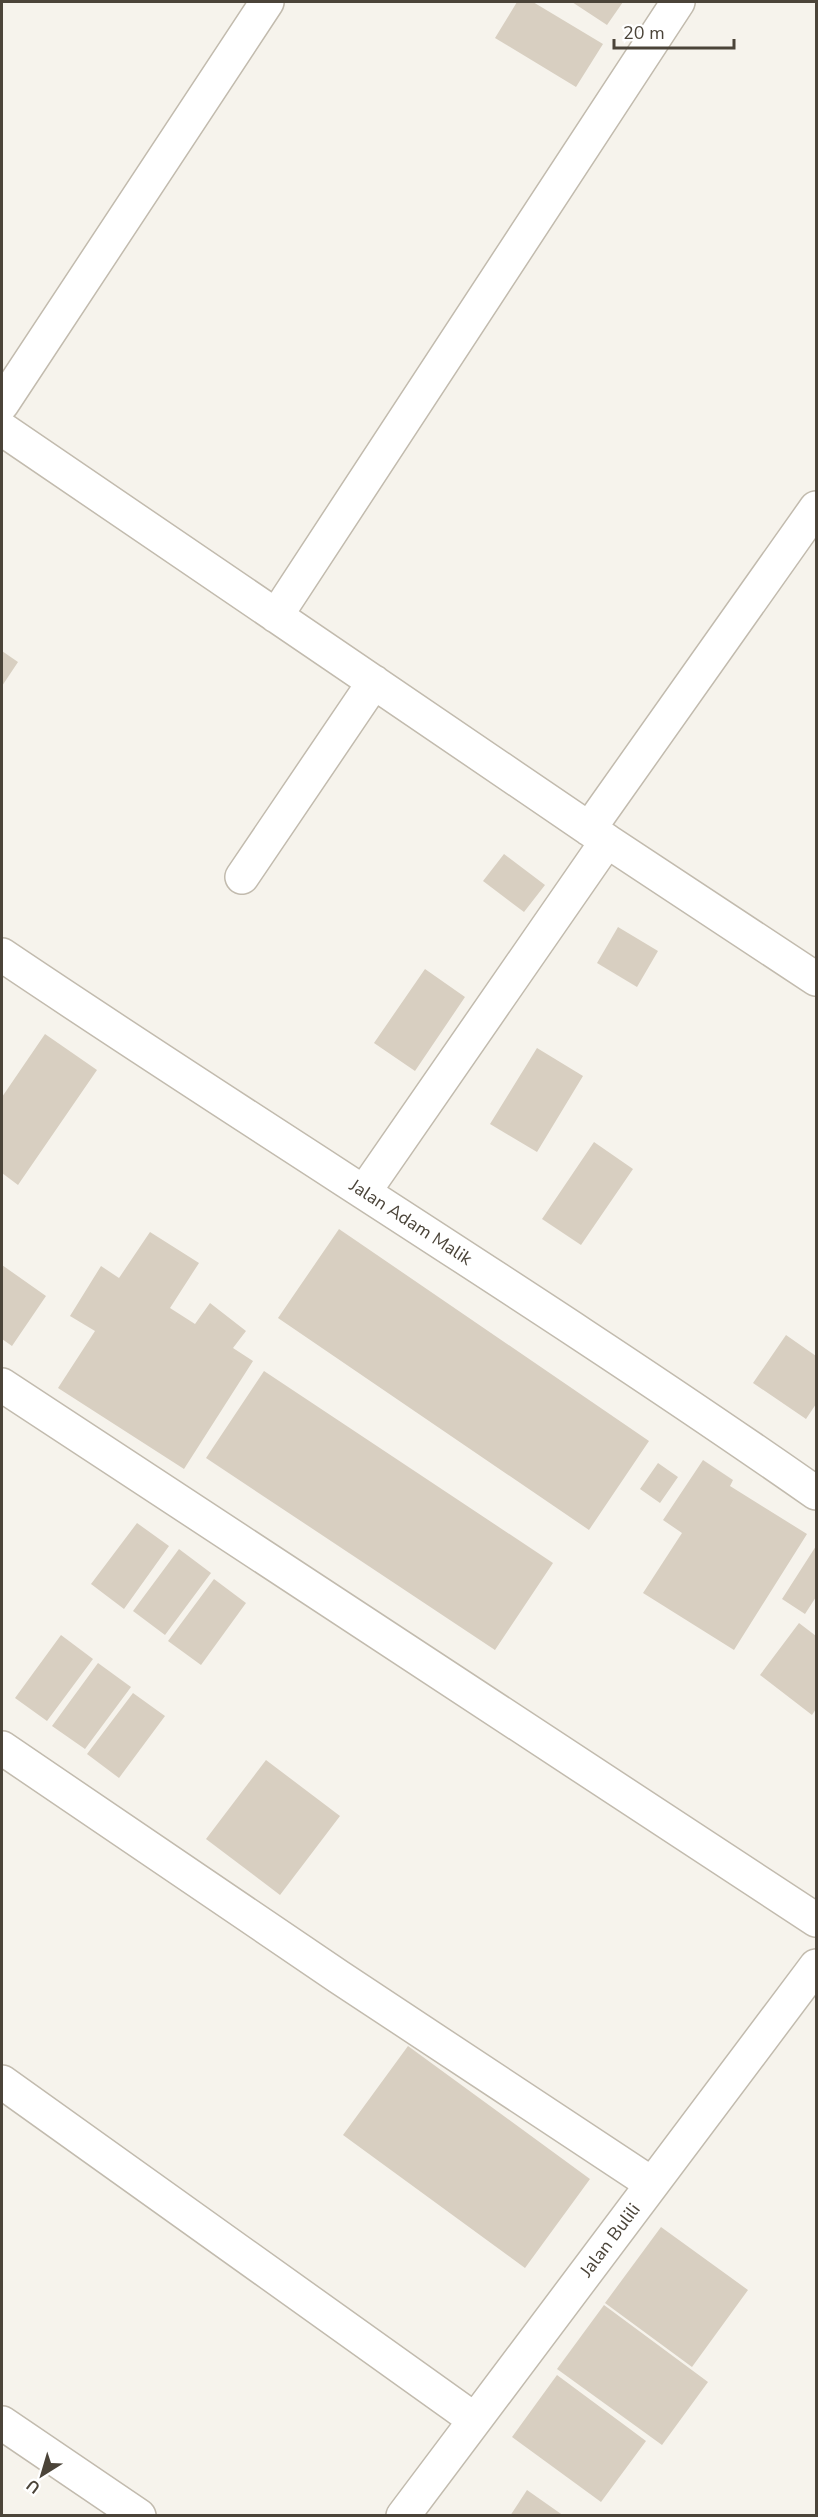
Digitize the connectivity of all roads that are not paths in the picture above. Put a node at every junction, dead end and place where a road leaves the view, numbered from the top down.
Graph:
1 (267, 2) edge
2 (678, 2) edge
3 (2, 404) edge
4 (2, 429) edge
5 (816, 508) edge
6 (276, 616) junction
7 (374, 682) junction
8 (598, 835) junction
9 (242, 877) dead end
10 (2, 955) edge
11 (816, 979) edge
12 (364, 1192) junction
13 (2, 1385) edge
14 (816, 1493) edge
15 (2, 1748) edge
16 (816, 1920) edge
17 (816, 1966) edge
18 (2, 2082) edge
19 (652, 2184) junction
20 (475, 2420) junction
21 (2, 2423) edge
22 (140, 2516) edge
23 (403, 2516) edge

1 - 3 street
2 - 6 street
4 - 6 street
5 - 8 street
6 - 7 street
7 - 8 street
7 - 9 street
8 - 11 street
8 - 12 street
10 - 12 street, Jalan Adam Malik
12 - 14 street, Jalan Adam Malik
13 - 16 street
15 - 19 street
17 - 19 street, Jalan Bulili
18 - 20 street
19 - 20 street, Jalan Bulili
20 - 23 street, Jalan Bulili
21 - 22 street

